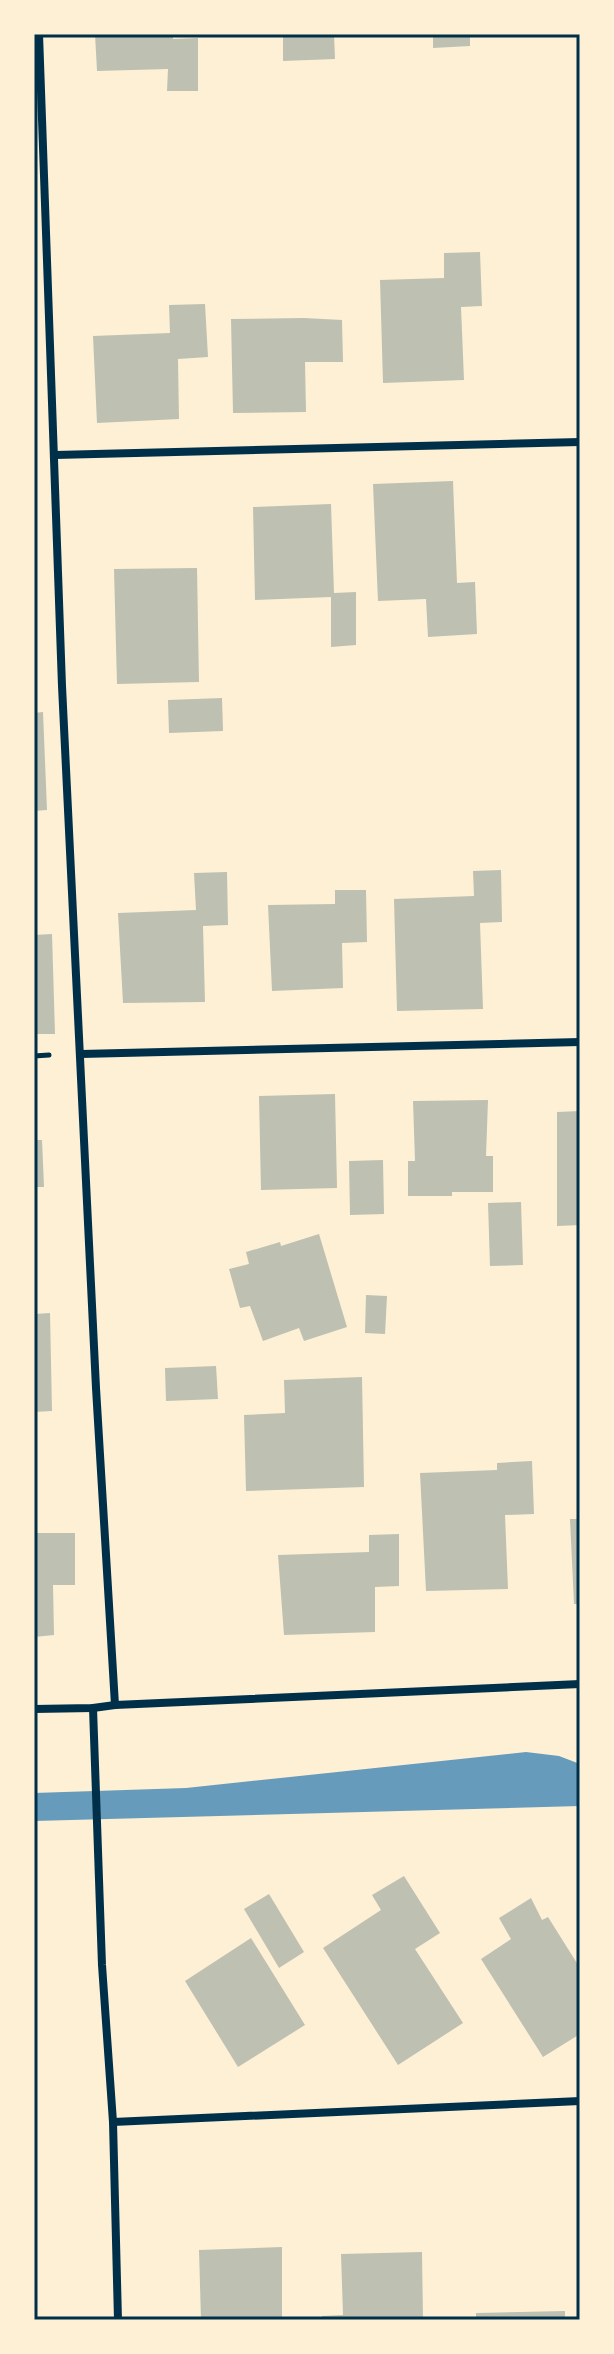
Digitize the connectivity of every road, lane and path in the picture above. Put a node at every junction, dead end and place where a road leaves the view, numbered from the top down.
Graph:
1 (39, 34) edge
2 (580, 442) edge
3 (55, 455) junction
4 (580, 1042) edge
5 (81, 1054) junction
6 (580, 1684) edge
7 (115, 1705) junction
8 (93, 1708) junction
9 (34, 1709) edge
10 (580, 2101) edge
11 (113, 2122) junction
12 (118, 2320) edge

1 - 3 street
2 - 3 street
3 - 5 street
4 - 5 street
5 - 7 street
6 - 7 street
7 - 8 street
8 - 9 street
8 - 11 street
10 - 11 street
11 - 12 street

